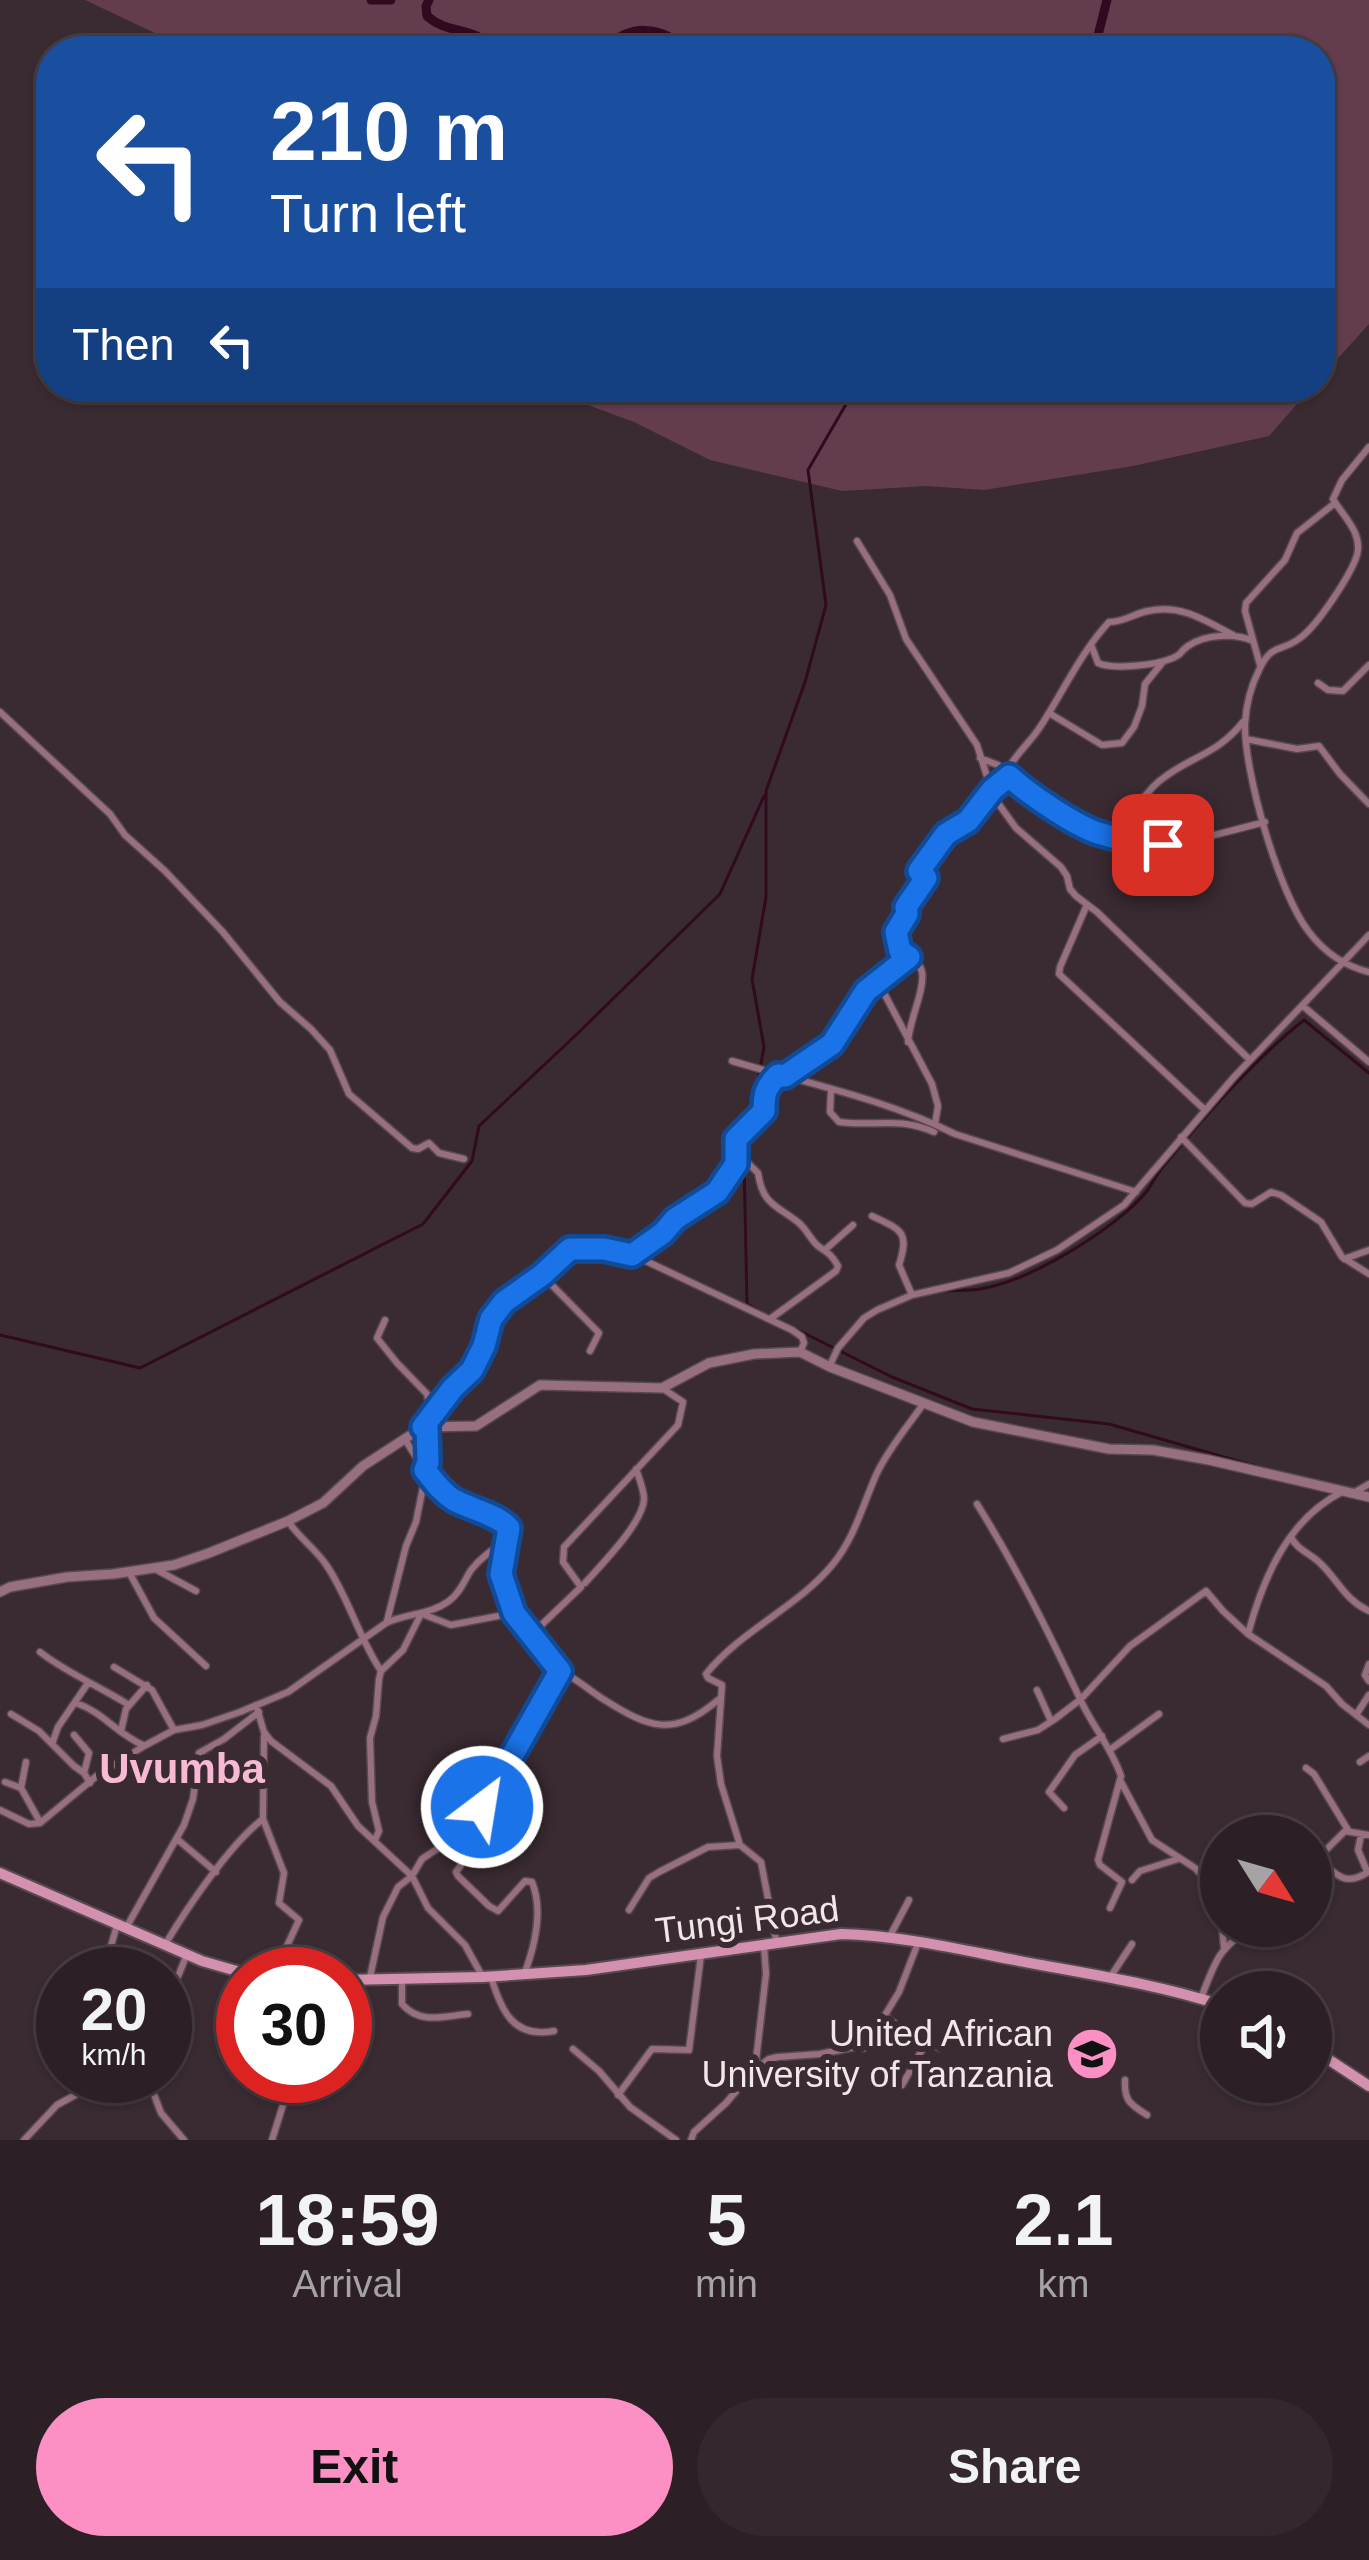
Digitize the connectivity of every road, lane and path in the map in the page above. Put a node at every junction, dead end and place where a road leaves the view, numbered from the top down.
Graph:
1 (1369, 447) edge
2 (1334, 503) junction
3 (857, 541) dead end
4 (1358, 545) junction
5 (1369, 558) edge
6 (1233, 635) junction
7 (1253, 640) junction
8 (1092, 646) junction
9 (1096, 661) junction
10 (1165, 661) junction
11 (1079, 662) junction
12 (1369, 665) edge
13 (1261, 666) junction
14 (1318, 683) dead end
15 (0, 712) edge
16 (1049, 713) junction
17 (1246, 719) junction
18 (1246, 739) junction
19 (980, 758) junction
20 (1008, 774) junction
21 (990, 791) junction
22 (1369, 800) edge
23 (1265, 822) junction
24 (1119, 837) junction
25 (1086, 905) junction
26 (1369, 935) edge
27 (909, 957) junction
28 (1343, 964) junction
29 (1369, 972) edge
30 (874, 985) junction
31 (1303, 1006) junction
32 (908, 1042) junction
33 (732, 1060) dead end
34 (1250, 1060) junction
35 (1369, 1062) edge
36 (781, 1075) junction
37 (831, 1089) junction
38 (938, 1110) junction
39 (1205, 1110) junction
40 (934, 1128) junction
41 (961, 1136) junction
42 (1181, 1137) junction
43 (464, 1160) dead end
44 (748, 1163) dead end
45 (1136, 1192) junction
46 (872, 1216) dead end
47 (853, 1226) dead end
48 (826, 1249) junction
49 (1369, 1250) edge
50 (632, 1255) junction
51 (1344, 1259) junction
52 (1369, 1274) edge
53 (542, 1275) junction
54 (912, 1295) junction
55 (770, 1319) junction
56 (385, 1320) dead end
57 (590, 1352) dead end
58 (800, 1352) junction
59 (830, 1367) junction
60 (662, 1388) junction
61 (924, 1403) junction
62 (427, 1424) junction
63 (404, 1438) junction
64 (636, 1469) junction
65 (425, 1470) junction
66 (1369, 1484) edge
67 (1347, 1493) junction
68 (1369, 1497) edge
69 (977, 1504) dead end
70 (288, 1521) junction
71 (1292, 1534) junction
72 (508, 1539) junction
73 (154, 1569) junction
74 (129, 1572) junction
75 (585, 1583) dead end
76 (196, 1591) dead end
77 (0, 1592) edge
78 (1369, 1611) edge
79 (514, 1613) junction
80 (421, 1614) junction
81 (386, 1623) junction
82 (532, 1634) junction
83 (1248, 1634) junction
84 (362, 1638) junction
85 (40, 1652) dead end
86 (1369, 1664) edge
87 (206, 1666) dead end
88 (114, 1667) dead end
89 (381, 1671) junction
90 (560, 1671) junction
91 (1369, 1681) edge
92 (88, 1683) junction
93 (147, 1685) junction
94 (1037, 1690) dead end
95 (1369, 1694) edge
96 (721, 1697) junction
97 (1081, 1699) junction
98 (76, 1703) junction
99 (129, 1705) junction
100 (258, 1708) junction
101 (11, 1714) dead end
102 (1160, 1714) dead end
103 (1356, 1715) junction
104 (1051, 1721) junction
105 (1369, 1725) edge
106 (174, 1730) junction
107 (121, 1731) junction
108 (264, 1732) junction
109 (74, 1735) dead end
110 (1102, 1736) junction
111 (1003, 1739) dead end
112 (52, 1744) junction
113 (145, 1746) junction
114 (1111, 1749) junction
115 (199, 1753) junction
116 (1369, 1756) edge
117 (26, 1762) dead end
118 (1360, 1762) dead end
119 (262, 1768) junction
120 (1306, 1768) dead end
121 (84, 1773) junction
122 (1120, 1780) junction
123 (4, 1782) dead end
124 (90, 1783) junction
125 (21, 1788) junction
126 (1064, 1808) dead end
127 (0, 1810) edge
128 (263, 1819) junction
129 (472, 1822) junction
130 (40, 1823) junction
131 (1348, 1830) junction
132 (1365, 1835) edge
133 (177, 1839) junction
134 (374, 1842) junction
135 (740, 1845) junction
136 (1332, 1845) edge
137 (1181, 1858) junction
138 (1368, 1871) edge
139 (216, 1872) junction
140 (1332, 1872) edge
141 (0, 1873) edge
142 (412, 1876) junction
143 (1200, 1876) edge
144 (1132, 1880) dead end
145 (910, 1900) dead end
146 (1110, 1908) dead end
147 (629, 1910) dead end
148 (122, 1927) junction
149 (890, 1936) junction
150 (919, 1940) junction
151 (166, 1943) junction
152 (1132, 1944) dead end
153 (771, 1946) junction
154 (112, 1947) edge
155 (174, 1947) edge
156 (288, 1947) edge
157 (1224, 1947) edge
158 (700, 1955) junction
159 (372, 1970) edge
160 (1213, 1971) edge
161 (523, 1975) junction
162 (487, 1977) junction
163 (401, 1978) junction
164 (1109, 1978) junction
165 (372, 1980) edge
166 (1200, 1998) edge
167 (468, 2014) dead end
168 (885, 2016) junction
169 (554, 2031) dead end
170 (926, 2043) junction
171 (940, 2048) dead end
172 (573, 2049) dead end
173 (1332, 2062) edge
174 (755, 2069) junction
175 (1125, 2080) dead end
176 (902, 2085) dead end
177 (1369, 2086) edge
178 (618, 2095) junction
179 (61, 2103) edge
180 (157, 2103) edge
181 (284, 2103) edge
182 (1148, 2115) dead end
183 (24, 2140) edge
184 (184, 2140) edge
185 (272, 2140) edge
186 (676, 2140) edge
187 (691, 2140) edge

1 - 2 street
2 - 4 street
2 - 7 street
3 - 19 street
4 - 5 street
4 - 13 street
6 - 7 street
6 - 8 street
6 - 10 street
7 - 13 street
8 - 9 street
8 - 11 street
9 - 10 street
9 - 11 street
10 - 16 street
11 - 16 street
12 - 14 street
13 - 17 street
15 - 43 street
16 - 20 street
17 - 18 street
17 - 24 street
18 - 22 street
18 - 23 street
19 - 20 street
19 - 21 street
20 - 21 street
20 - 24 street
21 - 25 street
21 - 27 street
23 - 24 street
23 - 28 street
25 - 34 street
25 - 39 street
26 - 28 street
27 - 30 street
27 - 32 street
28 - 29 street
28 - 31 street
30 - 32 street
30 - 36 street
31 - 34 street
31 - 35 street
32 - 38 street
33 - 36 street
34 - 39 street
36 - 37 street
36 - 50 street
37 - 40 street
37 - 40 street
38 - 40 street
38 - 41 street
39 - 42 street
40 - 41 street
41 - 45 street
42 - 45 street
42 - 51 street
44 - 48 street
45 - 54 street
46 - 54 street
47 - 48 street
48 - 55 street
49 - 51 street
50 - 53 street
50 - 55 street
51 - 52 street
53 - 57 street
53 - 62 street
54 - 59 street
55 - 58 street
56 - 62 street
58 - 59 street
58 - 60 street
59 - 61 street
60 - 62 street
60 - 64 street
61 - 67 street
61 - 96 street
62 - 63 street
62 - 65 street
63 - 65 street
63 - 70 street
64 - 75 street
64 - 82 street
65 - 72 street
65 - 81 street
66 - 67 street
67 - 68 street
67 - 71 street
69 - 97 street
70 - 73 street
70 - 84 street
71 - 78 street
71 - 83 street
72 - 79 street
72 - 80 street
73 - 74 street
73 - 76 street
74 - 77 street
74 - 87 street
79 - 80 street
79 - 82 street
80 - 81 street
80 - 89 street
81 - 84 street
82 - 90 street
83 - 97 street
83 - 103 street
84 - 89 street
84 - 100 street
85 - 92 street
86 - 91 street
88 - 93 street
89 - 134 street
90 - 96 street
90 - 129 street
92 - 98 street
92 - 99 street
93 - 99 street
93 - 106 street
94 - 104 street
95 - 103 street
96 - 135 street
97 - 104 street
97 - 110 street
98 - 107 street
98 - 112 street
99 - 107 street
100 - 106 street
100 - 108 street
100 - 115 street
101 - 112 street
102 - 114 street
103 - 105 street
104 - 111 street
106 - 113 street
107 - 113 street
108 - 119 street
108 - 134 street
109 - 121 street
110 - 114 street
110 - 126 street
112 - 121 street
113 - 124 street
114 - 122 street
115 - 119 street
115 - 133 street
116 - 118 street
117 - 125 street
119 - 128 street
120 - 131 street
121 - 124 street
122 - 137 street
122 - 146 street
123 - 125 street
124 - 130 street
125 - 130 street
127 - 130 street
128 - 139 street
128 - 156 street
129 - 142 street
129 - 161 street
131 - 132 street
131 - 136 street
132 - 138 street
133 - 139 street
133 - 148 street
134 - 142 street
135 - 147 street
135 - 153 street
137 - 143 street
137 - 144 street
138 - 140 street
139 - 151 street
141 - 148 main road
142 - 159 street
142 - 162 street
145 - 149 street
148 - 151 main road
148 - 154 street
149 - 150 main road, Tungi Road
149 - 153 main road, Tungi Road
150 - 164 main road, Tungi Road
150 - 168 street
151 - 155 main road
152 - 164 street
153 - 158 main road, Tungi Road
153 - 174 street
157 - 160 street
158 - 161 main road, Tungi Road
158 - 178 street
161 - 162 main road, Tungi Road
162 - 163 main road, Tungi Road
162 - 169 street
163 - 165 main road, Tungi Road
163 - 167 street
164 - 166 main road, Tungi Road
168 - 170 street
168 - 174 street
170 - 171 street
170 - 176 street
172 - 178 street
173 - 177 main road
174 - 187 street
175 - 182 street
178 - 186 street
179 - 183 street
180 - 184 street
181 - 185 street

